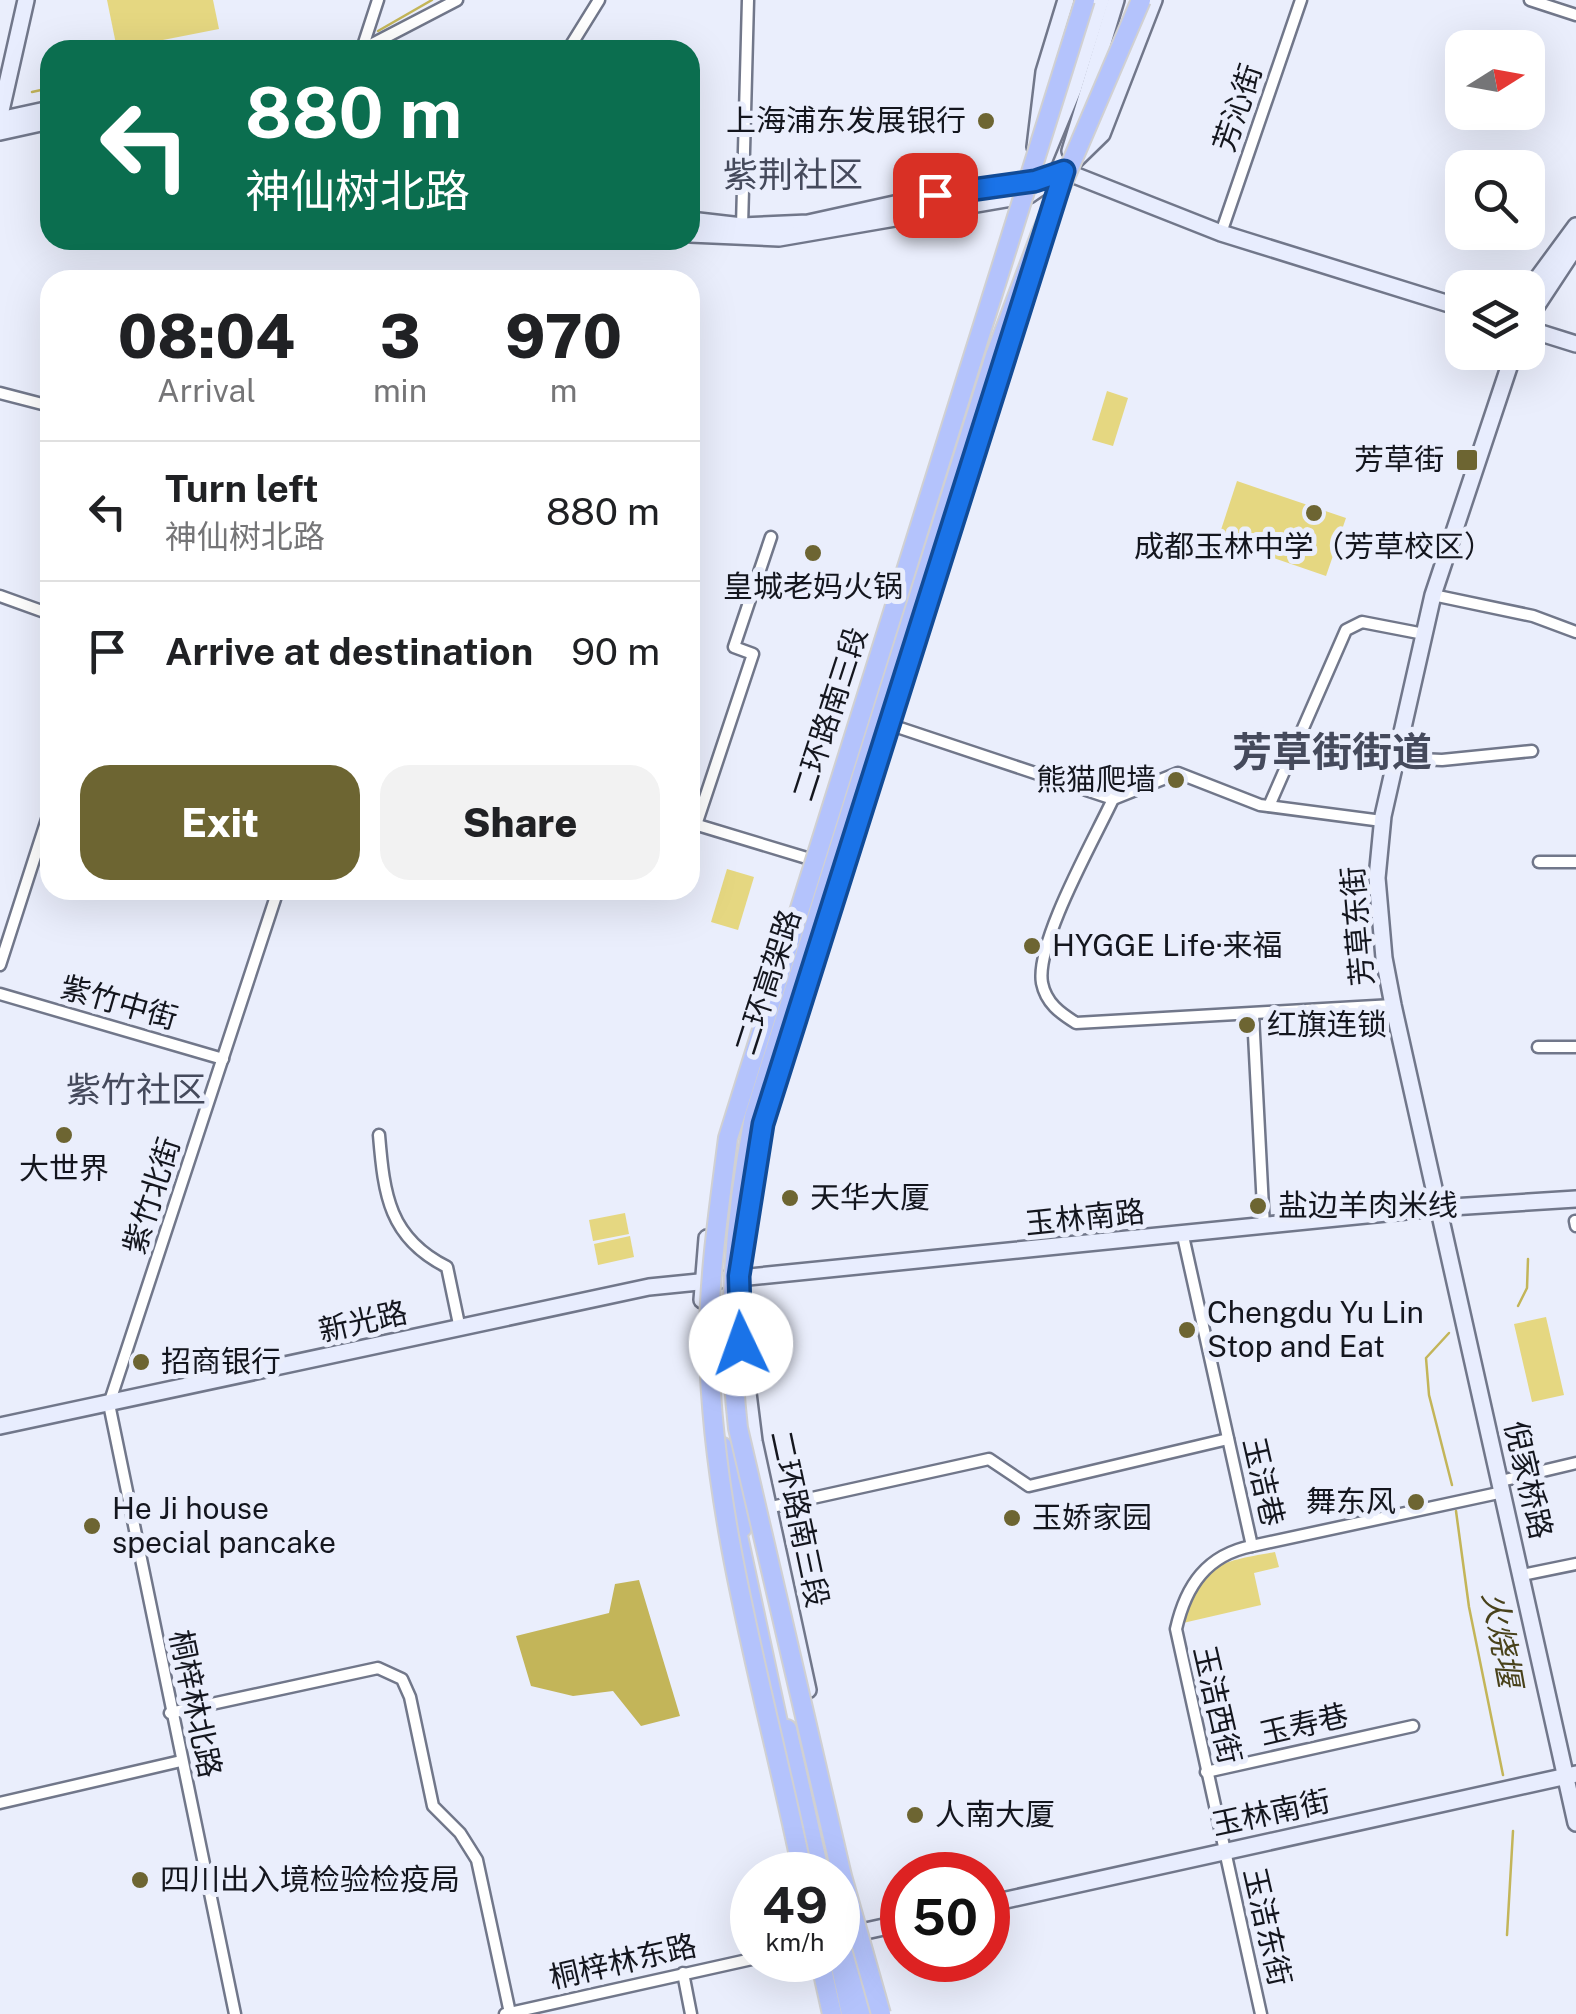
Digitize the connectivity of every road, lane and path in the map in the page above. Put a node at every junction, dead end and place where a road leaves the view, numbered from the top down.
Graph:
1 (26, 0) edge
2 (378, 0) edge
3 (456, 0) edge
4 (600, 0) edge
5 (748, 0) edge
6 (1116, 0) edge
7 (1141, 0) edge
8 (1154, 0) edge
9 (1300, 0) edge
10 (1530, 0) edge
11 (1089, 6) edge
12 (1576, 15) edge
13 (364, 40) edge
14 (380, 40) edge
15 (574, 40) edge
16 (40, 112) edge
17 (0, 118) edge
18 (40, 123) edge
19 (0, 132) edge
20 (1064, 171) junction
21 (1032, 188) junction
22 (700, 221) edge
23 (742, 226) junction
24 (1576, 226) edge
25 (1222, 232) junction
26 (700, 234) edge
27 (1576, 246) edge
28 (1544, 270) edge
29 (1545, 293) edge
30 (1445, 303) edge
31 (1545, 334) edge
32 (1576, 344) edge
33 (1508, 370) edge
34 (0, 393) edge
35 (40, 403) edge
36 (771, 537) dead end
37 (1433, 595) junction
38 (0, 596) edge
39 (40, 610) edge
40 (1576, 632) edge
41 (1424, 634) junction
42 (892, 725) junction
43 (1532, 751) dead end
44 (1395, 758) junction
45 (1113, 799) junction
46 (700, 804) edge
47 (1269, 806) junction
48 (1382, 822) junction
49 (700, 826) edge
50 (40, 841) edge
51 (810, 859) junction
52 (1540, 862) dead end
53 (1576, 862) edge
54 (275, 900) edge
55 (0, 966) edge
56 (0, 994) edge
57 (1393, 1005) junction
58 (1252, 1015) junction
59 (1538, 1047) dead end
60 (1576, 1047) edge
61 (223, 1059) junction
62 (378, 1135) dead end
63 (1576, 1199) edge
64 (1436, 1208) junction
65 (1264, 1227) junction
66 (1183, 1236) junction
67 (739, 1276) junction
68 (702, 1280) junction
69 (702, 1304) junction
70 (460, 1328) junction
71 (741, 1344) junction
72 (109, 1404) junction
73 (716, 1417) junction
74 (0, 1426) edge
75 (738, 1428) junction
76 (1228, 1439) junction
77 (1576, 1463) edge
78 (1502, 1486) junction
79 (768, 1508) junction
80 (1252, 1546) junction
81 (1576, 1564) edge
82 (1522, 1576) junction
83 (170, 1713) junction
84 (1413, 1726) dead end
85 (782, 1742) junction
86 (180, 1761) junction
87 (1206, 1772) junction
88 (1571, 1775) edge
89 (0, 1803) edge
90 (782, 1805) junction
91 (1576, 1823) edge
92 (793, 1852) edge
93 (794, 1852) edge
94 (806, 1852) edge
95 (815, 1852) edge
96 (828, 1852) edge
97 (1224, 1852) junction
98 (1010, 1899) edge
99 (880, 1928) edge
100 (861, 1932) junction
101 (730, 1964) edge
102 (682, 1974) junction
103 (821, 1982) edge
104 (835, 1982) edge
105 (844, 1982) edge
106 (857, 1982) edge
107 (827, 2011) edge
108 (507, 2013) edge
109 (234, 2014) edge
110 (691, 2014) edge
111 (842, 2014) edge
112 (851, 2014) edge
113 (864, 2014) edge
114 (873, 2014) edge
115 (884, 2014) edge
116 (1261, 2014) edge

1 - 17 main road
2 - 13 street
3 - 14 street
4 - 15 street
5 - 23 street
6 - 11 main road, 二环路南三段
7 - 75 highway, 二环高架路, bridge
8 - 20 main road
9 - 25 street, 芳沁街
10 - 12 street
11 - 20 main road, 二环路南三段
11 - 21 main road, 二环路南三段
11 - 21 main road
11 - 73 highway, 二环高架路, bridge
16 - 17 main road
18 - 19 main road
20 - 21 main road
20 - 25 main road
20 - 42 main road, 二环路南三段
21 - 23 main road
21 - 26 main road
21 - 51 main road, 二环路南三段
22 - 23 main road
24 - 28 main road
25 - 30 main road
27 - 29 main road
31 - 32 main road
33 - 37 main road, 芳草东街
34 - 35 street
36 - 46 street
37 - 40 street
37 - 41 main road, 芳草东街
38 - 39 street
41 - 44 main road, 芳草东街
41 - 47 street
42 - 45 street
42 - 67 main road, 二环路南三段
43 - 44 street
44 - 48 main road, 芳草东街
45 - 47 street
45 - 58 street
47 - 48 street
48 - 57 main road, 芳草东街
49 - 51 street
50 - 55 street
51 - 68 main road, 二环路南三段
52 - 53 street
54 - 61 street, 紫竹北街
56 - 61 street, 紫竹中街
57 - 58 street
57 - 64 main road, 芳草东街
58 - 65 street
59 - 60 street
61 - 72 street, 紫竹北街
62 - 70 street
63 - 64 main road, 玉林南路
64 - 65 main road, 玉林南路
64 - 78 main road, 倪家桥路
65 - 66 main road, 玉林南路
66 - 67 main road, 玉林南路
66 - 76 street, 玉洁巷
67 - 68 main road, 新光路
67 - 71 main road, 二环路南三段
68 - 69 main road, 二环路南三段
68 - 70 main road, 新光路
69 - 85 highway
69 - 90 main road, 二环路南三段
70 - 72 main road, 新光路
71 - 79 main road, 二环路南三段
71 - 114 highway
72 - 74 main road, 新光路
72 - 83 street, 桐梓林北路
73 - 93 highway, 二环高架路, bridge
73 - 95 highway, bridge
75 - 96 highway, bridge
75 - 115 highway, 二环高架路, bridge
76 - 79 street
76 - 80 street, 玉洁巷
77 - 78 street, 玉洁巷
78 - 80 street, 玉洁巷
78 - 82 main road, 倪家桥路
79 - 100 main road, 二环路南三段
80 - 87 street, 玉洁西街
81 - 82 street
82 - 88 main road, 倪家桥路
83 - 86 street, 桐梓林北路
83 - 108 street
84 - 87 street, 玉寿巷
85 - 90 main road
85 - 94 highway
86 - 89 street
86 - 109 street, 桐梓林北路
87 - 97 street, 玉洁西街
88 - 91 main road, 倪家桥路
88 - 97 main road, 玉林南街
90 - 92 main road, 二环路南三段
97 - 98 main road, 玉林南街
97 - 116 street, 玉洁东街
99 - 100 main road
100 - 115 main road, 二环路南三段
101 - 102 street, 桐梓林东路
102 - 108 street, 桐梓林东路
102 - 110 street
103 - 107 highway
104 - 111 highway
105 - 112 highway
106 - 113 highway

